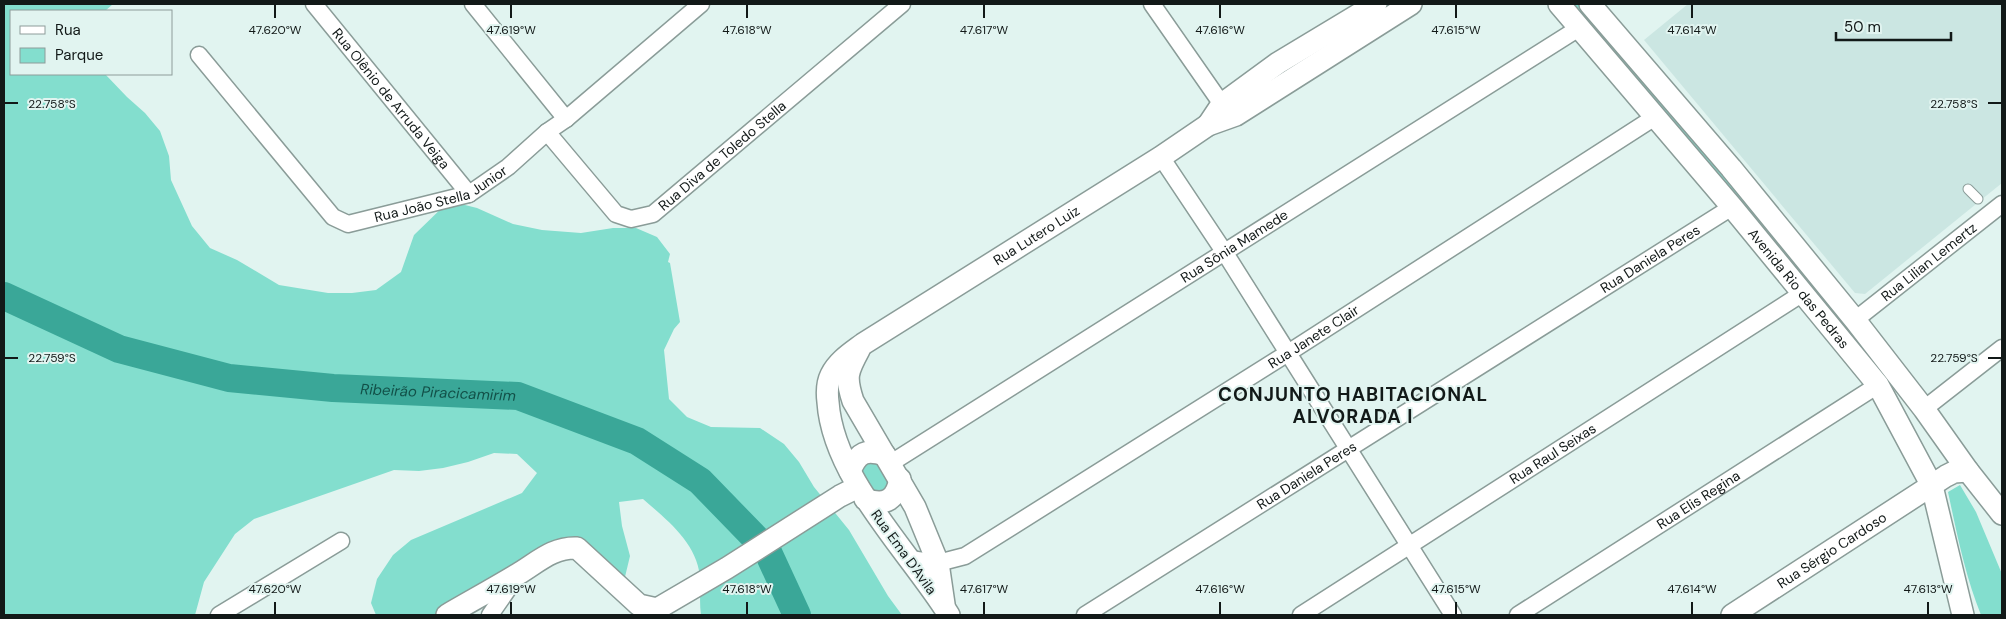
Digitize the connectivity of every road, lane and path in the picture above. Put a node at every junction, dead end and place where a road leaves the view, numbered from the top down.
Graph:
1 (314, 4) edge
2 (473, 4) edge
3 (700, 4) edge
4 (902, 4) edge
5 (1152, 4) edge
6 (1376, 4) edge
7 (1411, 4) edge
8 (1559, 4) edge
9 (1590, 4) edge
10 (682, 9) edge
11 (1579, 28) junction
12 (199, 55) dead end
13 (1226, 111) junction
14 (1655, 117) junction
15 (566, 119) junction
16 (547, 132) junction
17 (1161, 157) junction
18 (1968, 189) dead end
19 (469, 194) junction
20 (1978, 199) dead end
21 (2002, 204) edge
22 (1732, 207) junction
23 (1225, 253) junction
24 (1803, 292) junction
25 (1855, 320) junction
26 (863, 344) junction
27 (2002, 348) edge
28 (1288, 353) junction
29 (1878, 385) junction
30 (1924, 409) junction
31 (1349, 450) junction
32 (892, 466) junction
33 (1968, 471) junction
34 (858, 485) junction
35 (1932, 486) junction
36 (2002, 512) edge
37 (341, 541) dead end
38 (1410, 547) junction
39 (910, 559) junction
40 (938, 563) junction
41 (520, 573) junction
42 (655, 612) edge
43 (947, 613) edge
44 (219, 615) edge
45 (447, 615) edge
46 (490, 615) edge
47 (1085, 615) edge
48 (1301, 615) edge
49 (1452, 615) edge
50 (1518, 615) edge
51 (1732, 615) edge
52 (1959, 615) edge

1 - 19 street, Rua Olênio de Arruda Veiga
2 - 15 street
3 - 10 street, Rua João Stella Junior
4 - 16 street, Rua Diva de Toledo Stella
5 - 13 street
6 - 13 street, Rua Lutero Luiz
7 - 13 street, Rua Lutero Luiz
8 - 11 street, Avenida Rio das Pedras
9 - 25 street, Avenida Rio das Pedras
10 - 15 street, Rua João Stella Junior
11 - 14 street, Avenida Rio das Pedras
11 - 23 street, Rua Sônia Mamede
12 - 19 street, Rua João Stella Junior
13 - 17 street, Rua Lutero Luiz
14 - 22 street, Avenida Rio das Pedras
14 - 28 street, Rua Janete Clair
15 - 16 street, Rua João Stella Junior
16 - 19 street, Rua João Stella Junior
17 - 23 street
17 - 26 street, Rua Lutero Luiz
18 - 20 lane
21 - 25 street, Rua Lilian Lemertz
22 - 24 street, Avenida Rio das Pedras
22 - 31 street, Rua Daniela Peres
23 - 28 street
23 - 32 street, Rua Sônia Mamede
24 - 29 street, Avenida Rio das Pedras
24 - 38 street, Rua Raul Seixas
25 - 30 street, Avenida Rio das Pedras
26 - 32 street, Rua Ema D'Avila
26 - 34 street, Rua Ema D'Avila
27 - 30 street
28 - 31 street
28 - 40 street, Rua Janete Clair
29 - 35 street, Avenida Rio das Pedras
29 - 50 street, Rua Elis Regina
30 - 33 street, Avenida Rio das Pedras
31 - 38 street
31 - 47 street, Rua Daniela Peres
32 - 34 street
32 - 34 street
32 - 40 street, Rua Ema D'Avila
33 - 35 street, Rua Sérgio Cardoso
33 - 36 street, Avenida Rio das Pedras
34 - 39 street, Rua Ema D'Avila
34 - 42 street
35 - 51 street, Rua Sérgio Cardoso
35 - 52 street, Avenida Rio das Pedras
37 - 44 street
38 - 48 street, Rua Raul Seixas
38 - 49 street
39 - 40 street, Rua Janete Clair
39 - 43 street, Rua Ema D'Avila
40 - 43 street, Rua Ema D'Avila
41 - 42 street
41 - 45 street
41 - 46 street

